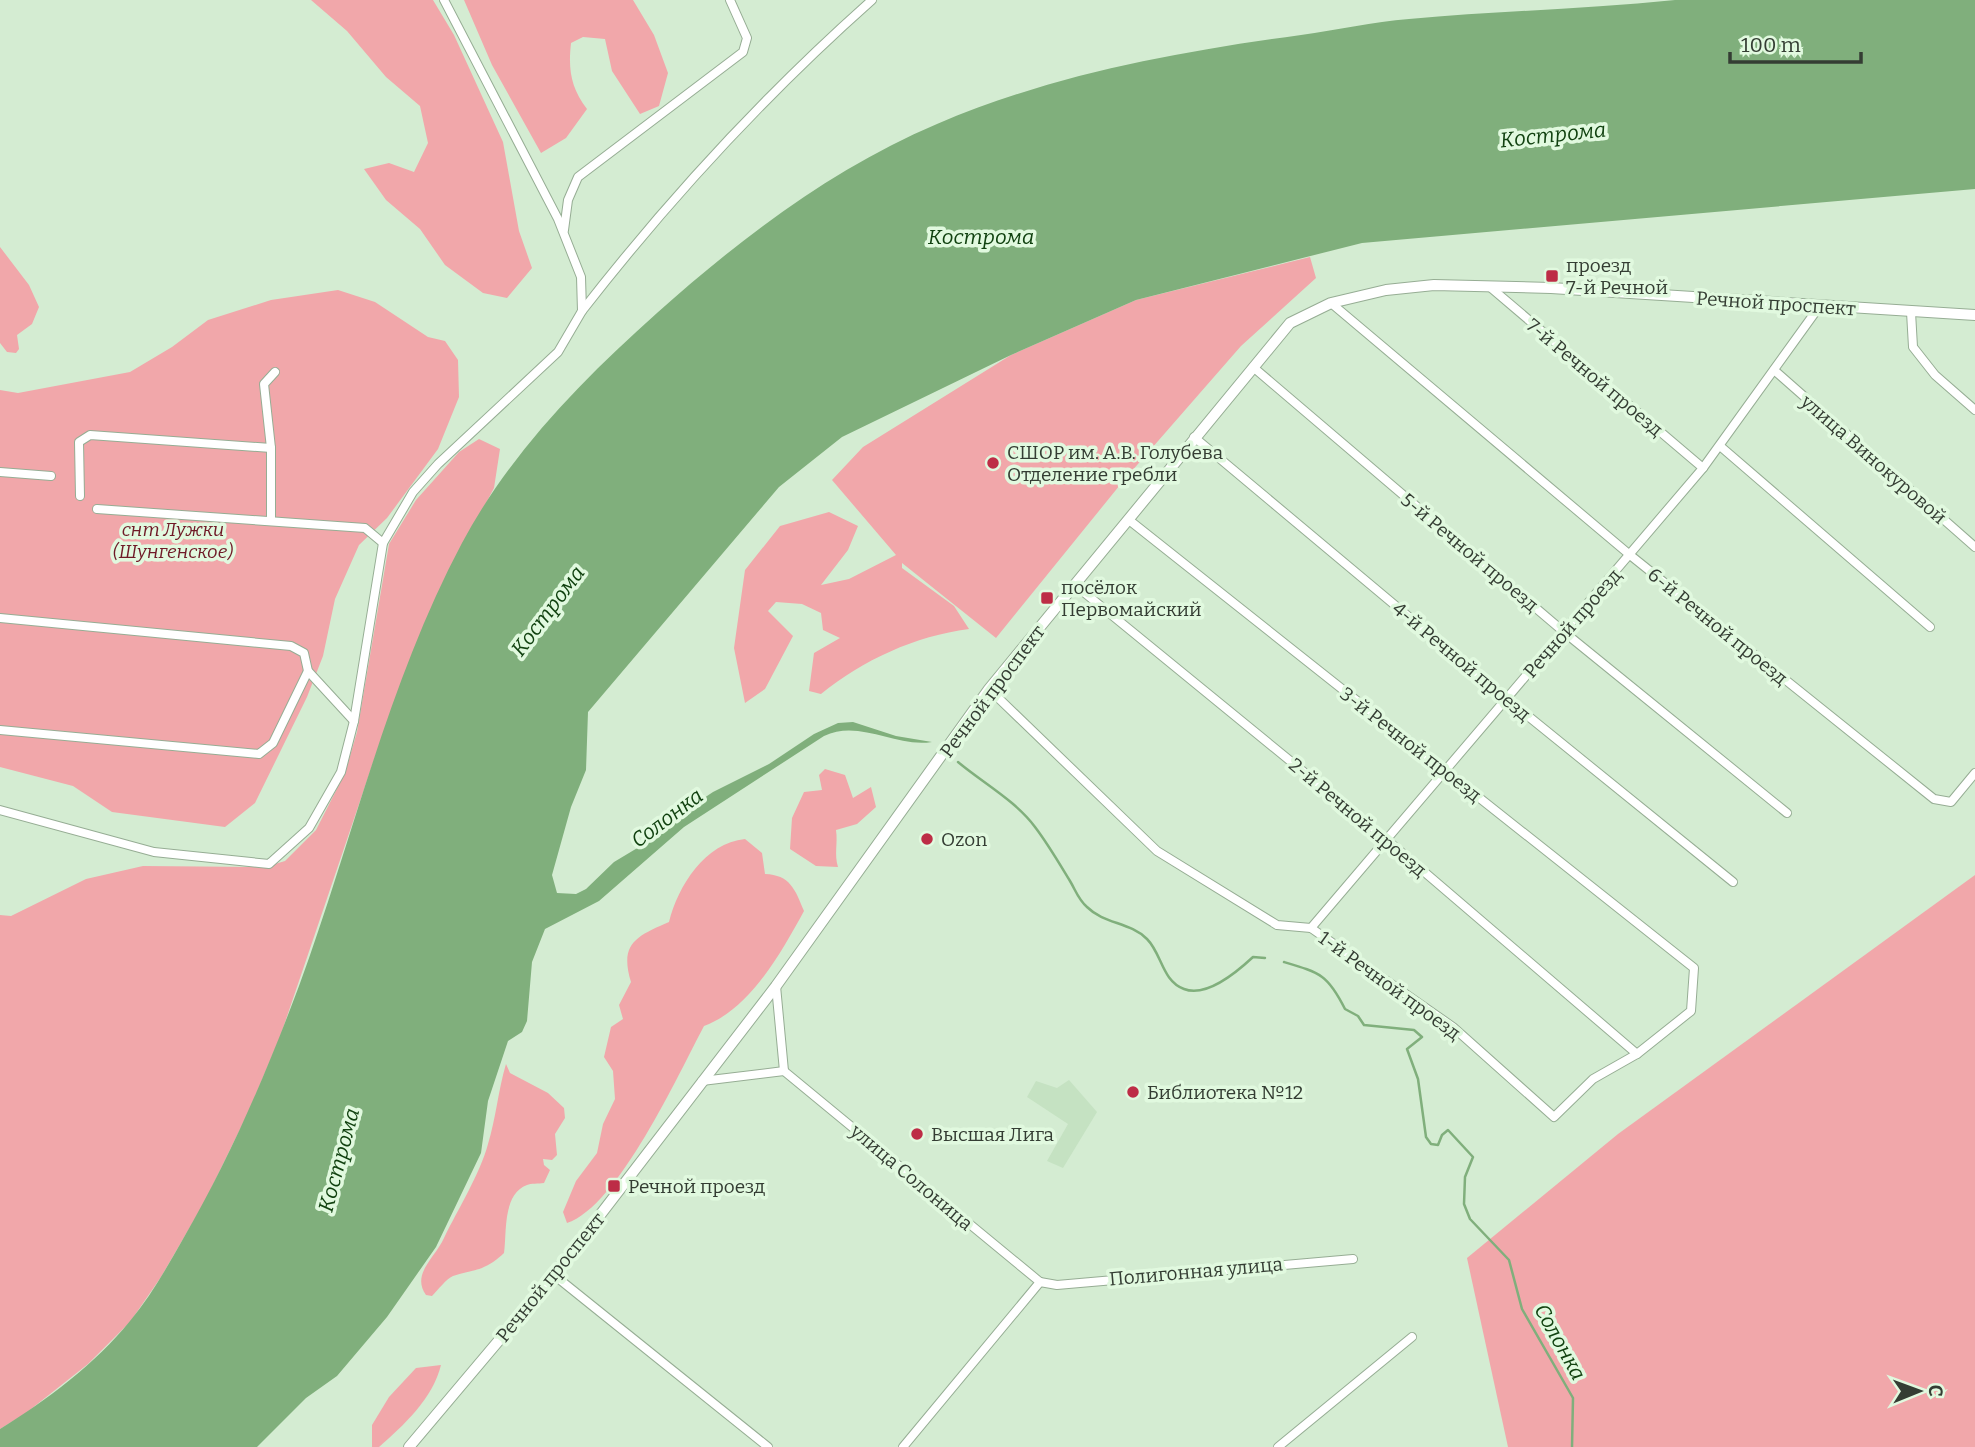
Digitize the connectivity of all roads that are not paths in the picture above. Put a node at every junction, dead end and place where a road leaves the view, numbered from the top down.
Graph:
1 (444, 0) edge
2 (730, 0) edge
3 (872, 0) edge
4 (564, 233) junction
5 (1488, 285) junction
6 (1331, 303) junction
7 (1819, 307) junction
8 (582, 311) junction
9 (1911, 312) junction
10 (1975, 315) edge
11 (1253, 367) junction
12 (1774, 370) junction
13 (275, 372) dead end
14 (1975, 410) edge
15 (1194, 437) junction
16 (1720, 446) junction
17 (271, 448) junction
18 (1703, 468) junction
19 (0, 472) edge
20 (51, 476) dead end
21 (80, 496) dead end
22 (97, 509) dead end
23 (271, 520) junction
24 (1129, 520) junction
25 (383, 542) junction
26 (1975, 547) edge
27 (1630, 555) junction
28 (1075, 585) junction
29 (0, 618) edge
30 (1930, 627) dead end
31 (1564, 632) junction
32 (308, 671) junction
33 (989, 690) junction
34 (1507, 699) junction
35 (354, 720) junction
36 (0, 730) edge
37 (1445, 771) junction
38 (1975, 773) edge
39 (0, 810) edge
40 (1787, 813) dead end
41 (1387, 840) junction
42 (1732, 882) dead end
43 (1311, 928) junction
44 (776, 986) junction
45 (1637, 1054) junction
46 (784, 1072) junction
47 (702, 1081) junction
48 (1353, 1259) dead end
49 (554, 1275) junction
50 (1040, 1282) junction
51 (1412, 1337) dead end
52 (410, 1447) edge
53 (768, 1447) edge
54 (903, 1447) edge
55 (1278, 1447) edge

1 - 4 street
2 - 4 street
3 - 8 street
4 - 8 street
5 - 6 street, Речной проспект
5 - 7 street, Речной проспект
5 - 18 street, 7-й Речной проезд
6 - 11 street, Речной проспект
6 - 27 street, 6-й Речной проезд
7 - 9 street, Речной проспект
7 - 12 street, Речной проезд
8 - 25 street
9 - 10 street, Речной проспект
9 - 14 street
11 - 15 street, Речной проспект
11 - 31 street, 5-й Речной проезд
12 - 16 street, Речной проезд
12 - 26 street, улица Винокуровой
13 - 17 street
15 - 24 street, Речной проспект
15 - 34 street, 4-й Речной проезд
16 - 18 street, Речной проезд
16 - 30 street
17 - 21 street
17 - 23 street
18 - 27 street, Речной проезд
19 - 20 street
22 - 23 street
23 - 25 street
24 - 28 street, Речной проспект
24 - 37 street, 3-й Речной проезд
25 - 35 street
27 - 31 street, Речной проезд
27 - 38 street, 6-й Речной проезд
28 - 33 street, Речной проспект
28 - 41 street, 2-й Речной проезд
29 - 32 street
31 - 34 street, Речной проезд
31 - 40 street, 5-й Речной проезд
32 - 35 street
32 - 36 street
33 - 43 street, 1-й Речной проезд
33 - 44 street, Речной проспект
34 - 37 street, Речной проезд
34 - 42 street, 4-й Речной проезд
35 - 39 street
37 - 41 street, Речной проезд
37 - 45 street, 3-й Речной проезд
41 - 43 street, Речной проезд
41 - 45 street, 2-й Речной проезд
43 - 45 street, 1-й Речной проезд
44 - 46 street
44 - 47 street, Речной проспект
46 - 47 street
46 - 50 street, улица Солоница
47 - 49 street, Речной проспект
48 - 50 street, Полигонная улица
49 - 52 street, Речной проспект
49 - 53 street
50 - 54 street
51 - 55 street

